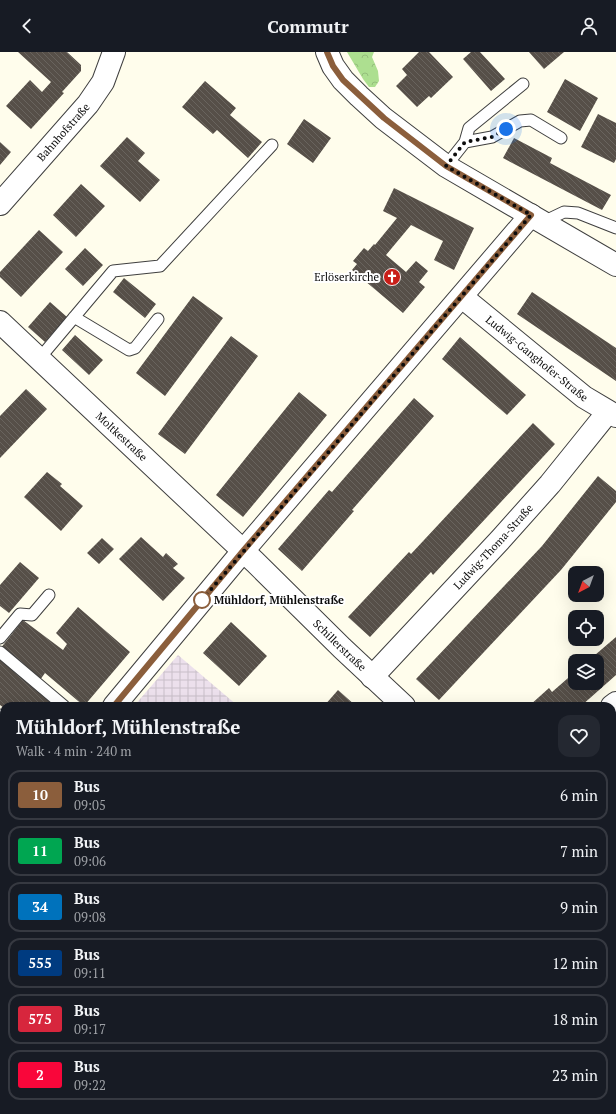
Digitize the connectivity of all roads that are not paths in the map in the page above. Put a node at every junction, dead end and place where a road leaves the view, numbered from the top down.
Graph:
1 (114, 52) edge
2 (327, 52) edge
3 (523, 84) dead end
4 (561, 138) dead end
5 (465, 142) junction
6 (272, 145) dead end
7 (446, 166) junction
8 (0, 204) edge
9 (537, 219) junction
10 (616, 228) edge
11 (616, 265) edge
12 (462, 297) junction
13 (74, 317) junction
14 (158, 319) dead end
15 (0, 322) edge
16 (39, 359) junction
17 (612, 414) edge
18 (243, 551) junction
19 (49, 595) dead end
20 (0, 638) edge
21 (0, 652) edge
22 (372, 677) junction
23 (59, 702) edge
24 (117, 702) edge
25 (400, 702) edge

1 - 8 street, Bahnhofstraße
2 - 7 street
3 - 5 lane
4 - 5 lane
5 - 7 lane
6 - 13 lane
7 - 9 street
9 - 10 lane
9 - 11 street
9 - 12 street
12 - 17 street, Ludwig-Ganghofer-Straße
12 - 18 street
13 - 14 lane
13 - 16 lane
15 - 16 street, Moltkestraße
16 - 18 street, Moltkestraße
17 - 22 street, Ludwig-Thoma-Straße
18 - 22 street, Schillerstraße
18 - 24 street
19 - 20 lane
21 - 23 lane
22 - 25 street, Schillerstraße

